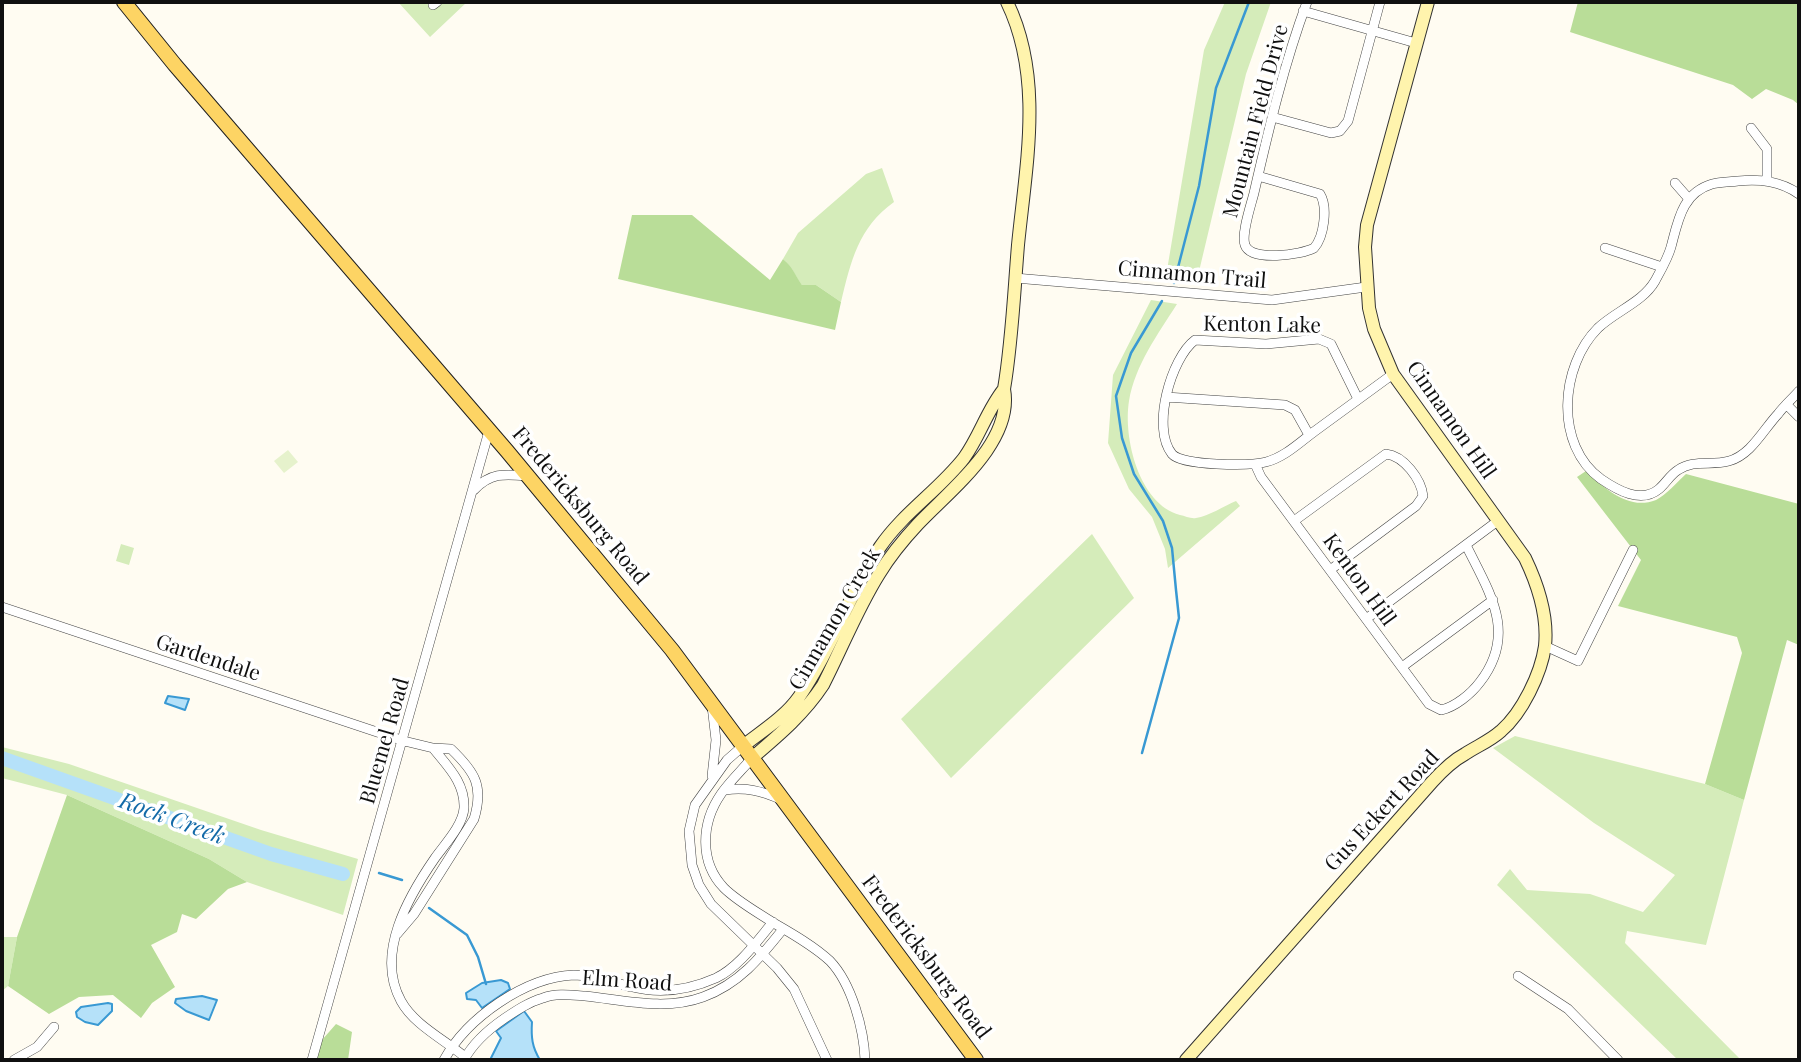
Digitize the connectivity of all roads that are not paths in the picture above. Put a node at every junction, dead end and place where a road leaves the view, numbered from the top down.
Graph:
1 (124, 2) edge
2 (1007, 2) edge
3 (1380, 2) edge
4 (1428, 2) edge
5 (1305, 7) edge
6 (1373, 30) junction
7 (1416, 43) junction
8 (1272, 117) junction
9 (1751, 128) dead end
10 (1258, 176) junction
11 (1767, 180) junction
12 (1675, 183) dead end
13 (1798, 191) edge
14 (1689, 199) junction
15 (1605, 248) dead end
16 (1662, 267) junction
17 (1015, 278) junction
18 (1366, 287) junction
19 (1393, 374) junction
20 (1004, 389) junction
21 (1799, 391) edge
22 (1166, 397) junction
23 (1358, 399) junction
24 (1787, 405) junction
25 (1799, 417) edge
26 (984, 426) junction
27 (489, 431) junction
28 (996, 432) junction
29 (1309, 435) junction
30 (1255, 464) junction
31 (528, 476) junction
32 (473, 491) junction
33 (1499, 520) junction
34 (1294, 521) junction
35 (1466, 545) junction
36 (1633, 550) dead end
37 (1330, 570) junction
38 (1493, 600) junction
39 (2, 607) edge
40 (1366, 619) junction
41 (1545, 646) junction
42 (818, 664) junction
43 (1402, 667) junction
44 (830, 670) junction
45 (712, 705) junction
46 (404, 741) junction
47 (433, 748) junction
48 (748, 752) junction
49 (712, 779) junction
50 (725, 790) junction
51 (783, 800) junction
52 (773, 922) junction
53 (783, 929) junction
54 (397, 934) junction
55 (753, 945) junction
56 (763, 954) junction
57 (1518, 976) dead end
58 (54, 1027) dead end
59 (452, 1045) junction
60 (31, 1056) edge
61 (465, 1059) edge
62 (14, 1060) edge
63 (312, 1060) edge
64 (444, 1060) edge
65 (827, 1060) edge
66 (865, 1060) edge
67 (976, 1060) edge
68 (1186, 1060) edge
69 (1618, 1060) edge

1 - 27 main road, Fredericksburg Road
2 - 17 street, Cinnamon Creek
3 - 6 street
4 - 7 street, Cinnamon Hill
5 - 6 street
5 - 8 street, Mountain Field Drive
6 - 7 street
6 - 8 street
7 - 18 street, Cinnamon Hill
8 - 10 street, Mountain Field Drive
9 - 11 street
10 - 10 street, Mountain Field Drive
11 - 13 street
11 - 14 street
12 - 14 street
14 - 16 street
15 - 16 street
16 - 24 street
17 - 18 street, Cinnamon Trail
17 - 20 street, Cinnamon Creek
18 - 19 street, Cinnamon Hill
19 - 23 street
19 - 33 street, Cinnamon Hill
20 - 26 street, Cinnamon Creek
20 - 28 street, Cinnamon Creek
21 - 24 street
22 - 23 street, Kenton Lake
22 - 29 street
22 - 30 street
23 - 29 street
24 - 25 street
26 - 28 street
26 - 42 street, Cinnamon Creek
27 - 31 main road, Fredericksburg Road
27 - 32 street, Bluemel Road
28 - 44 street, Cinnamon Creek
29 - 30 street
30 - 34 street, Kenton Hill
31 - 32 street
31 - 45 main road, Fredericksburg Road
32 - 46 street, Bluemel Road
33 - 35 street
33 - 41 street, Cinnamon Hill
34 - 37 street, Kenton Hill
34 - 37 street
35 - 38 street
35 - 40 street
36 - 41 street
37 - 40 street, Kenton Hill
38 - 43 street
38 - 43 street, Kenton Hill
39 - 46 street, Gardendale
40 - 43 street, Kenton Hill
41 - 68 street, Gus Eckert Road
42 - 44 street
42 - 48 street, Cinnamon Creek
44 - 48 street, Cinnamon Creek
45 - 48 main road, Fredericksburg Road
45 - 49 street
46 - 47 street, Gardendale
46 - 63 street, Bluemel Road
47 - 54 street
47 - 54 street, Gardendale
48 - 49 street
48 - 50 street
48 - 51 main road, Fredericksburg Road
49 - 55 street
50 - 51 street
50 - 52 street
51 - 67 main road, Fredericksburg Road
52 - 53 street
52 - 55 street, Elm Road
53 - 56 street, Elm Road
53 - 66 street
54 - 59 street
55 - 56 street
55 - 59 street, Elm Road
56 - 61 street, Elm Road
56 - 65 street
57 - 69 street
58 - 60 street
59 - 61 street
59 - 64 street, Elm Road
60 - 62 street

